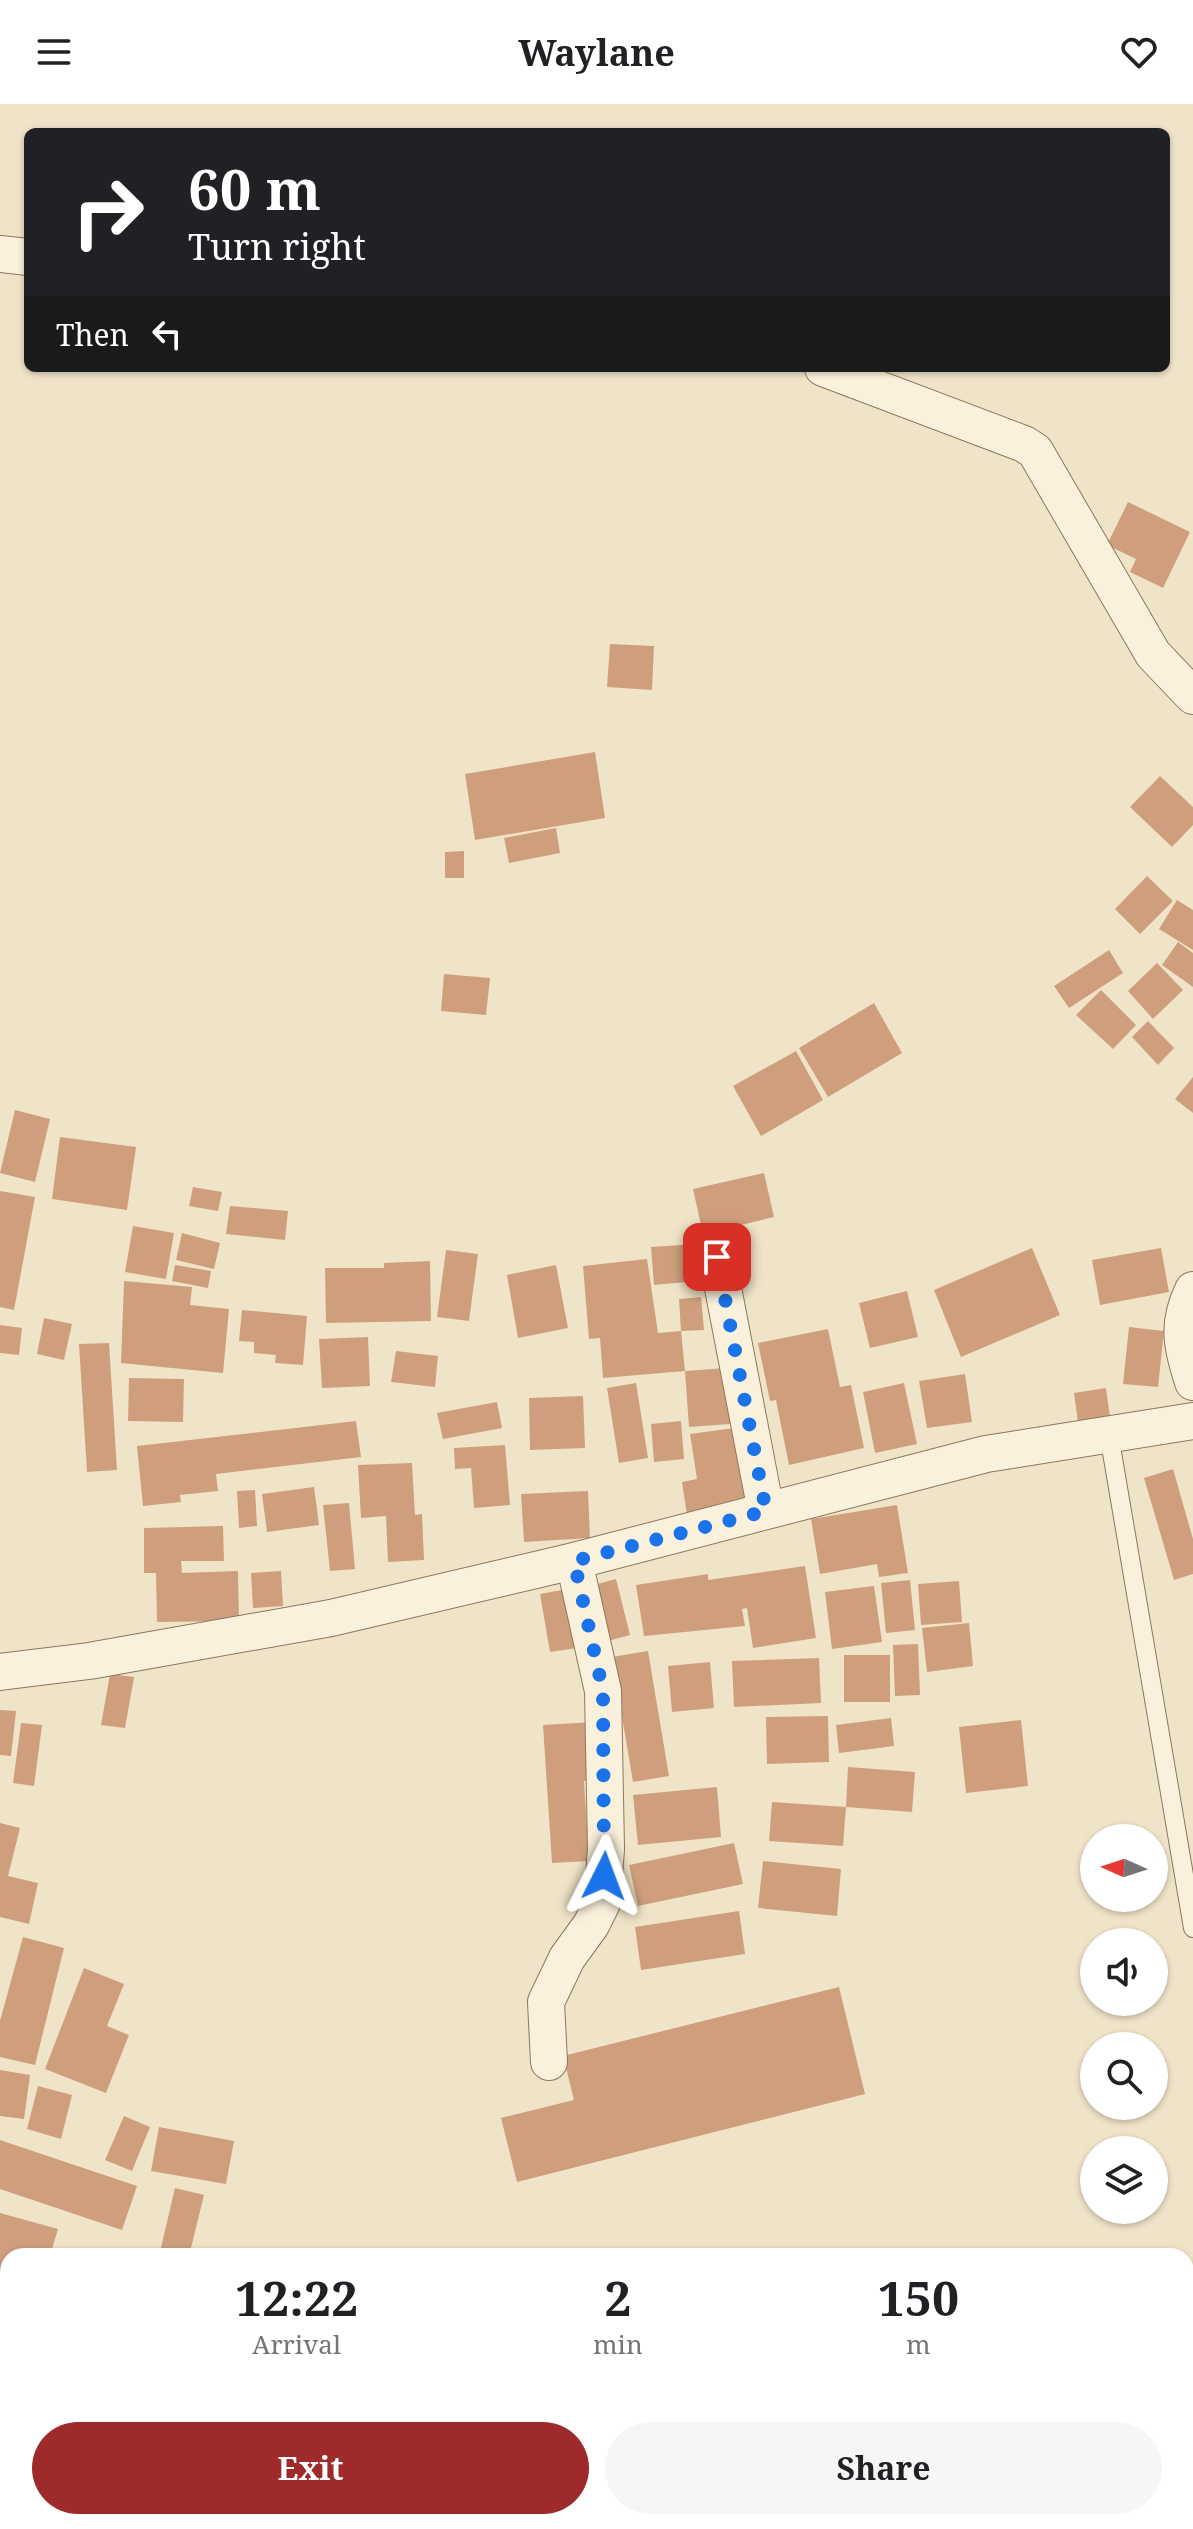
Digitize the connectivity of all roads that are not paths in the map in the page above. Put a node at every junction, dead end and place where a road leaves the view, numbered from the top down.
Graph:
1 (0, 254) edge
2 (24, 257) edge
3 (834, 372) edge
4 (1193, 696) edge
5 (717, 1257) dead end
6 (1193, 1290) edge
7 (1193, 1382) edge
8 (1193, 1421) edge
9 (1109, 1435) junction
10 (766, 1511) junction
11 (574, 1561) junction
12 (0, 1672) edge
13 (1193, 1928) edge
14 (549, 2062) dead end

1 - 2 street
3 - 4 street
5 - 10 street
6 - 7 street
8 - 9 street
9 - 10 street
9 - 13 lane
10 - 11 street
11 - 12 street
11 - 14 street

